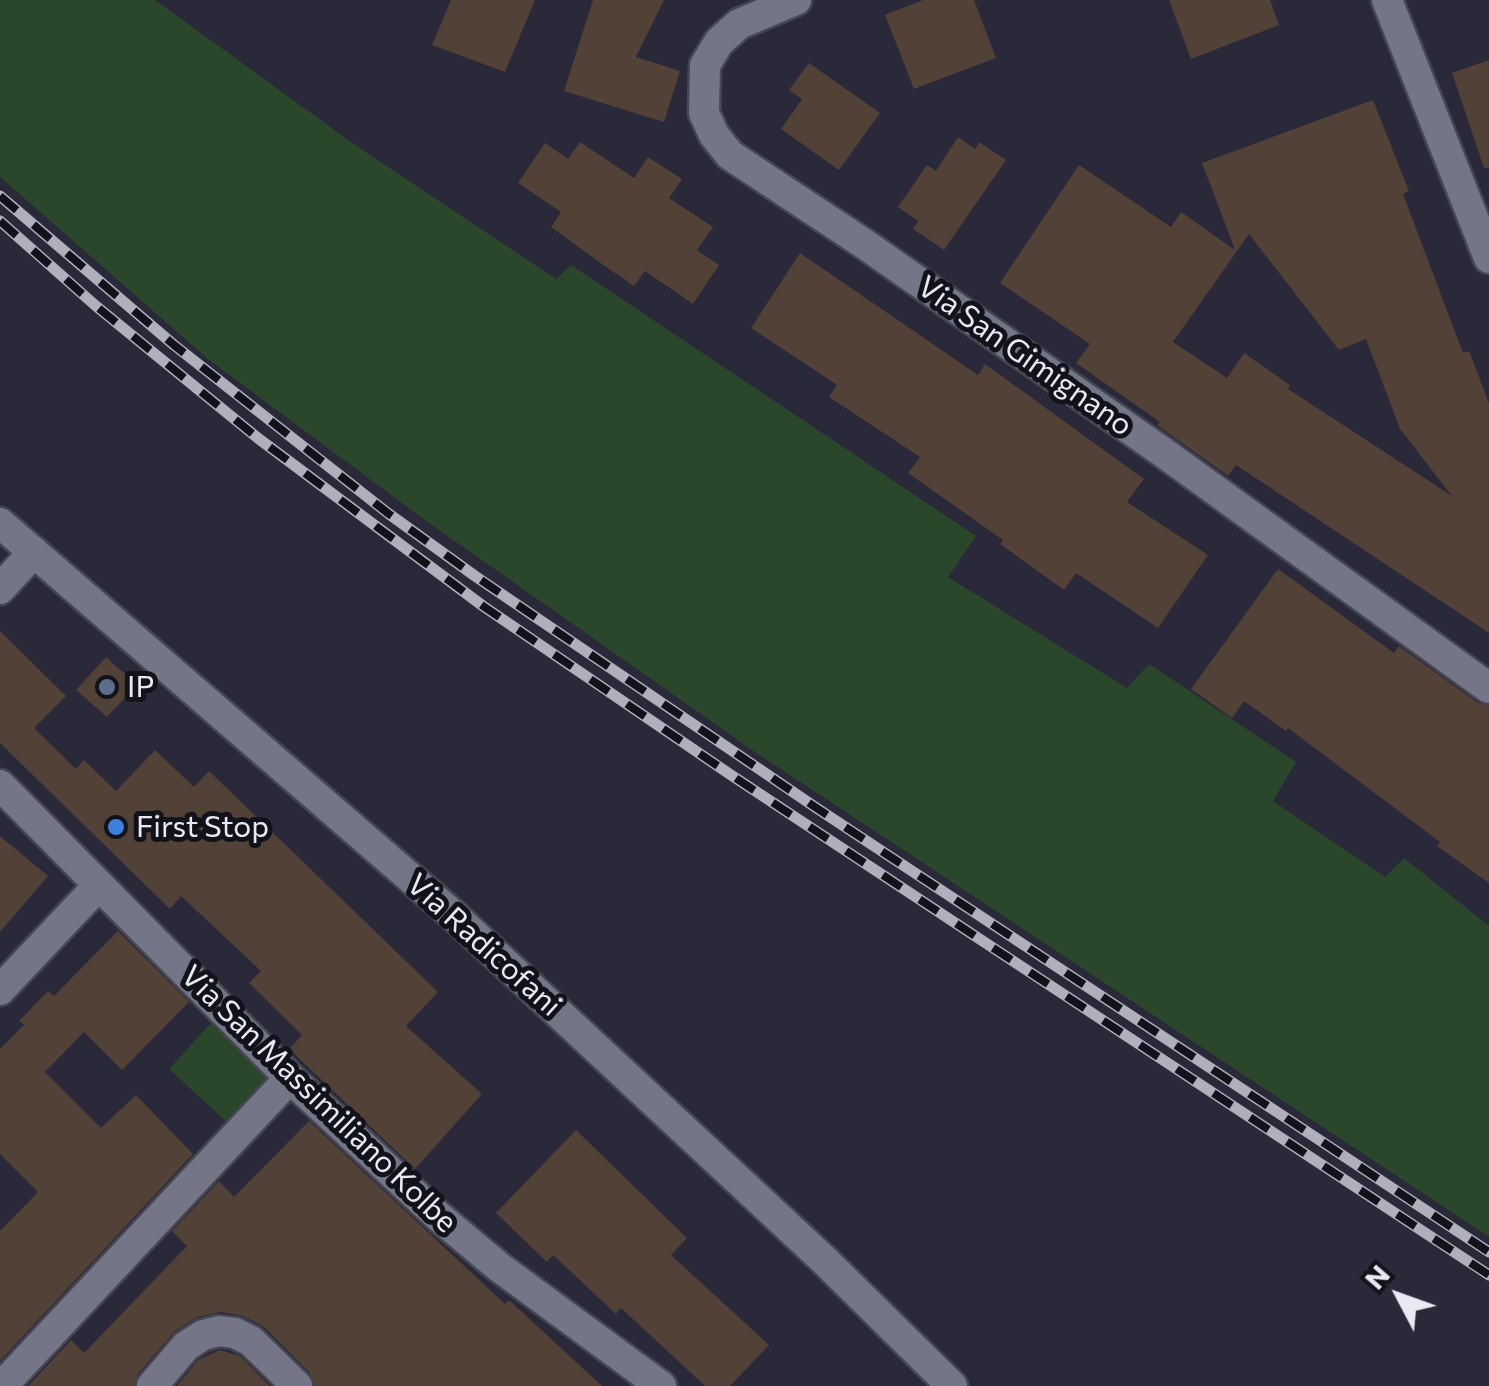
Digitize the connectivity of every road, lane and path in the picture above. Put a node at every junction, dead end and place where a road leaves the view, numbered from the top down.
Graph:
1 (796, 0) edge
2 (1387, 0) edge
3 (1489, 258) edge
4 (0, 522) edge
5 (34, 552) junction
6 (0, 589) edge
7 (1489, 688) edge
8 (0, 785) edge
9 (99, 885) junction
10 (0, 990) edge
11 (290, 1078) junction
12 (2, 1386) edge
13 (152, 1386) edge
14 (297, 1386) edge
15 (661, 1386) edge
16 (952, 1386) edge

1 - 7 street, Via San Gimignano
2 - 3 street
4 - 5 street, Via Radicofani
5 - 6 street
5 - 16 street, Via Radicofani
8 - 9 street, Via San Massimiliano Kolbe
9 - 10 street
9 - 11 street, Via San Massimiliano Kolbe
11 - 12 street
11 - 15 street, Via San Massimiliano Kolbe
13 - 14 street

